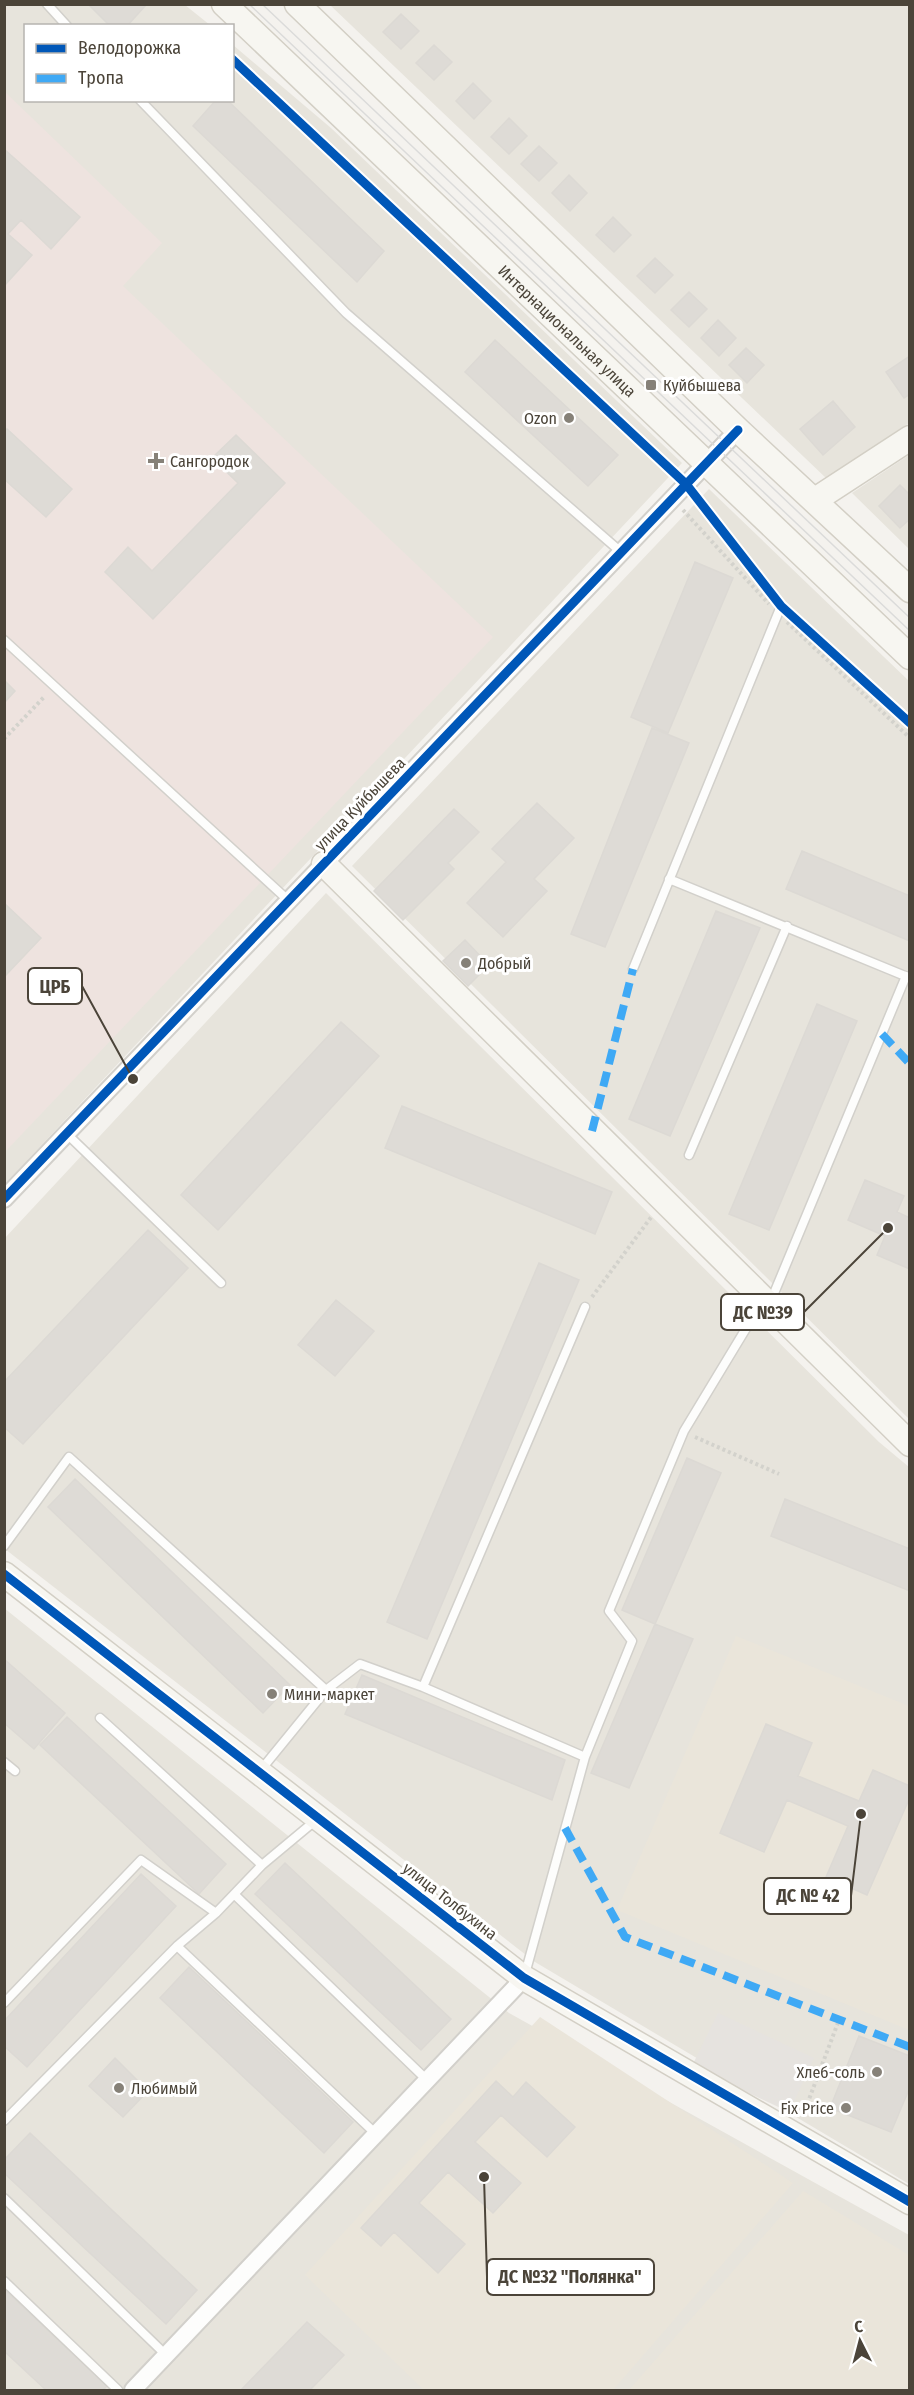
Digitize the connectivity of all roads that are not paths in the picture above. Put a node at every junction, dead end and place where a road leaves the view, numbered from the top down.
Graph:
1 (47, 4) edge
2 (224, 4) edge
3 (297, 4) edge
4 (65, 24) edge
5 (142, 102) edge
6 (738, 430) junction
7 (909, 438) edge
8 (707, 462) junction
9 (815, 500) junction
10 (621, 552) junction
11 (909, 590) edge
12 (781, 606) road end
13 (4, 639) edge
14 (909, 657) edge
15 (324, 864) junction
16 (669, 879) junction
17 (289, 901) junction
18 (788, 926) junction
19 (633, 969) dead end
20 (908, 977) edge
21 (67, 1134) junction
22 (689, 1155) dead end
23 (4, 1199) edge
24 (221, 1283) dead end
25 (766, 1303) junction
26 (585, 1307) road end
27 (909, 1444) edge
28 (4, 1546) edge
29 (4, 1574) edge
30 (423, 1687) junction
31 (326, 1690) junction
32 (100, 1718) dead end
33 (585, 1757) junction
34 (4, 1762) edge
35 (15, 1771) dead end
36 (259, 1772) junction
37 (319, 1818) junction
38 (262, 1865) junction
39 (235, 1895) junction
40 (216, 1913) junction
41 (177, 1946) junction
42 (524, 1978) junction
43 (4, 2003) edge
44 (427, 2080) junction
45 (4, 2121) edge
46 (376, 2134) junction
47 (4, 2198) edge
48 (909, 2202) edge
49 (4, 2281) edge
50 (166, 2355) junction
51 (118, 2391) edge
52 (133, 2391) edge

1 - 4 lane
2 - 8 street, Интернациональная улица
3 - 6 street
5 - 10 lane
6 - 8 street, улица Куйбышева
6 - 9 street
7 - 9 street
8 - 10 street, улица Куйбышева
8 - 14 street, Интернациональная улица
9 - 11 street
10 - 15 street, улица Куйбышева
12 - 16 lane
13 - 17 lane
15 - 17 street, улица Куйбышева
15 - 25 street
16 - 18 lane
16 - 19 lane
17 - 21 street, улица Куйбышева
18 - 20 lane
18 - 22 lane
20 - 25 lane
21 - 23 street, улица Куйбышева
21 - 24 lane
25 - 27 street
25 - 33 lane
26 - 30 lane
28 - 31 lane
29 - 36 street, улица Толбухина
30 - 31 lane
30 - 33 lane
31 - 36 lane
32 - 38 lane
33 - 42 lane
34 - 35 lane
36 - 37 street, улица Толбухина
37 - 38 lane
37 - 42 street, улица Толбухина
38 - 39 lane
39 - 40 lane
39 - 44 lane
40 - 41 lane
40 - 43 lane
41 - 45 lane
41 - 46 lane
42 - 44 street
42 - 48 street, улица Толбухина
44 - 46 street
46 - 50 street
47 - 50 lane
49 - 51 lane
50 - 52 street

